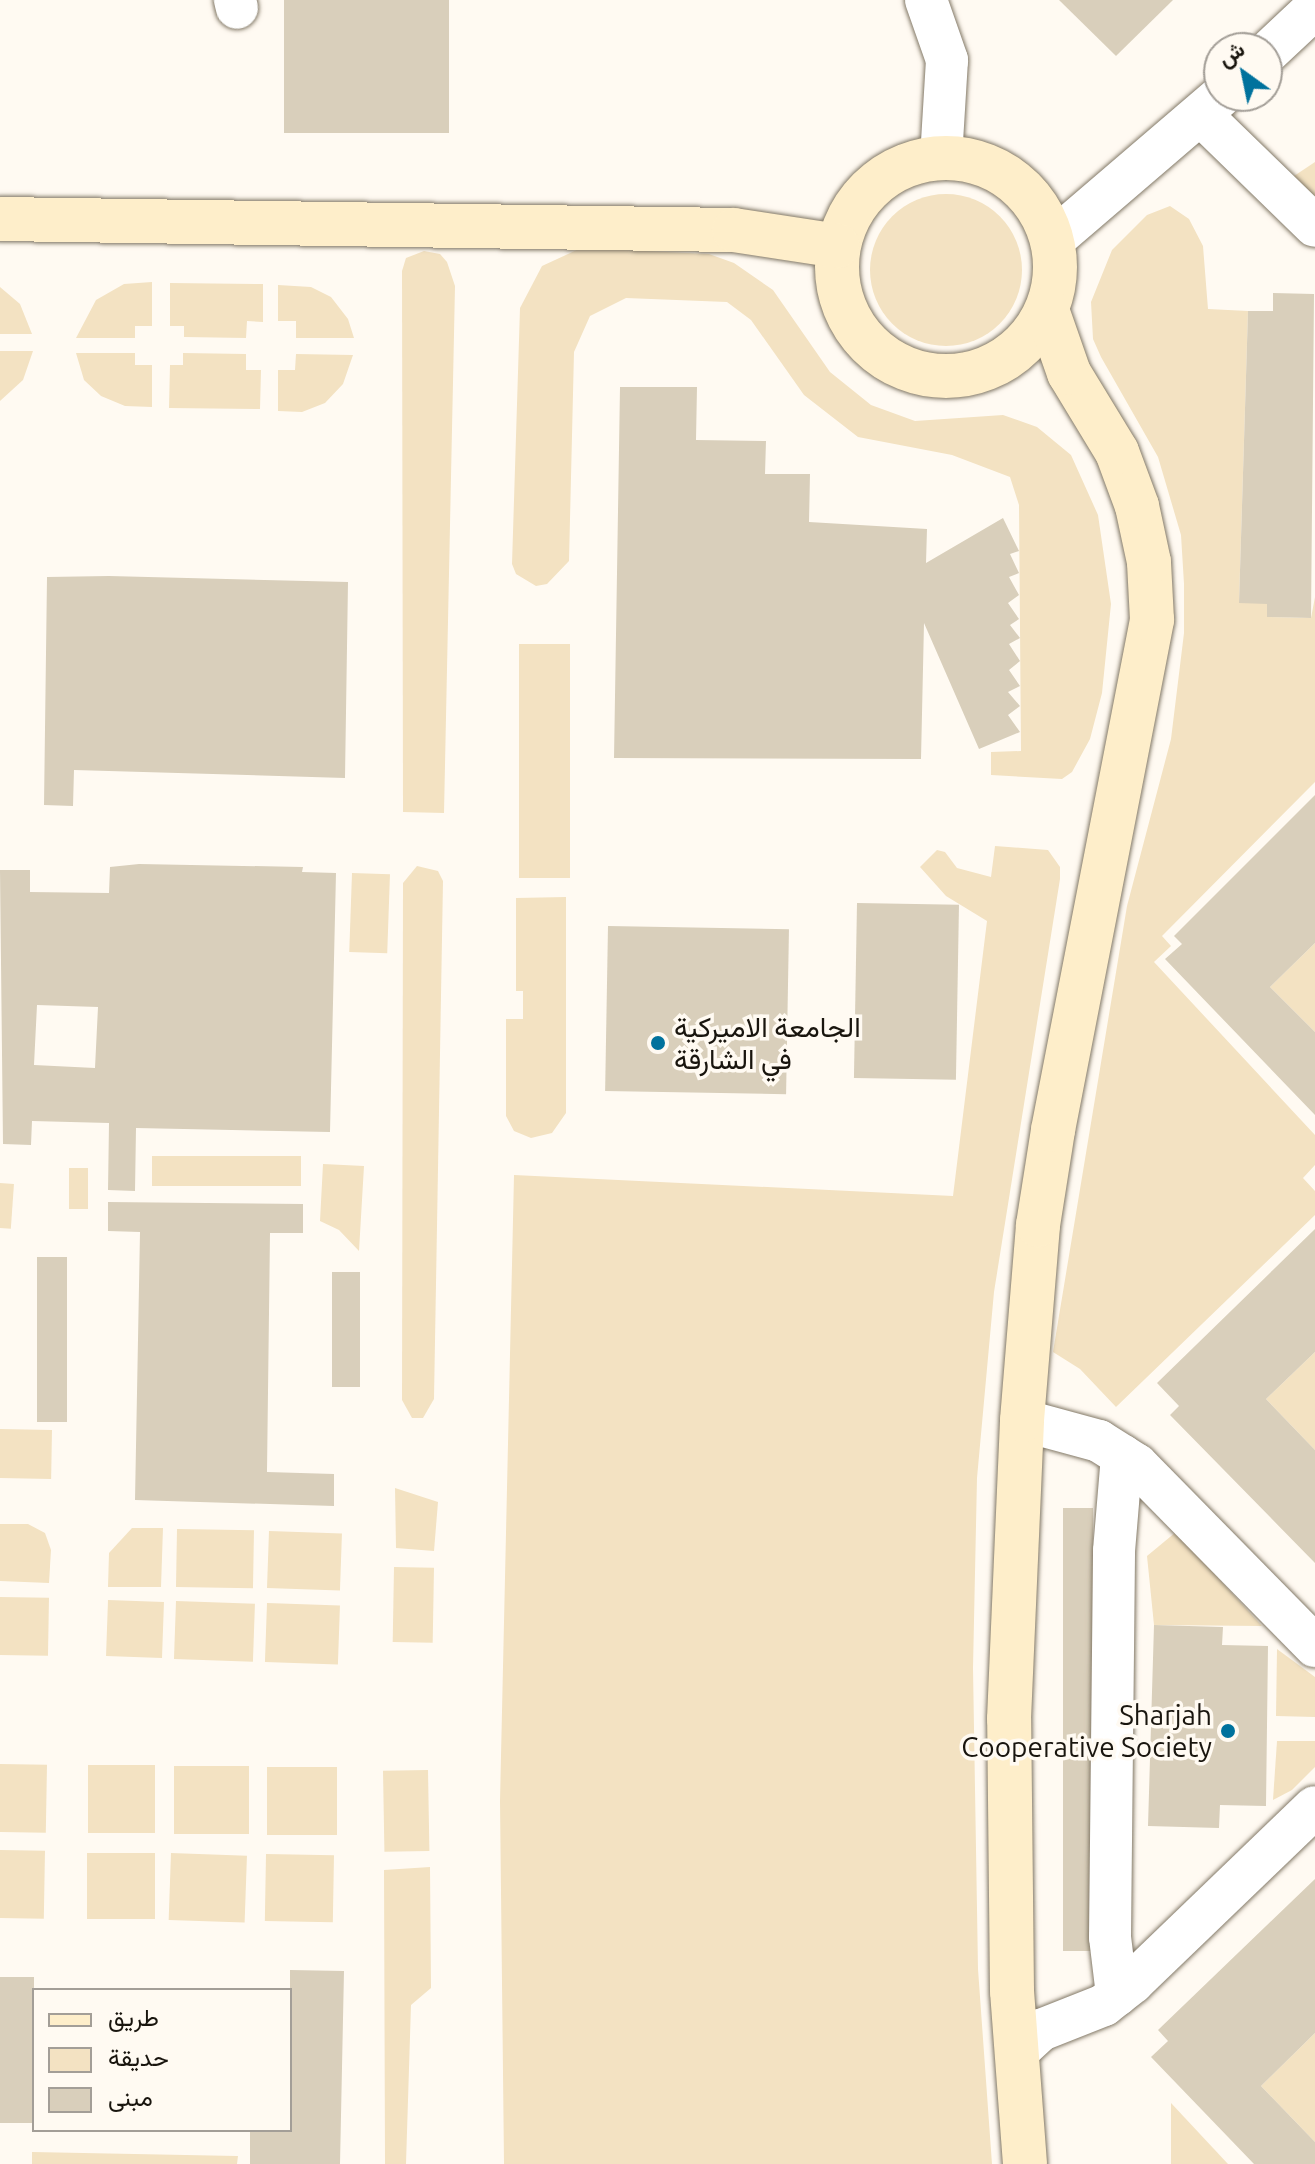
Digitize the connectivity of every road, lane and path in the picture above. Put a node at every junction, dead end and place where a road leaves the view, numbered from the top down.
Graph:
1 (926, 0) edge
2 (1315, 8) edge
3 (1283, 38) edge
4 (1204, 112) edge
5 (1216, 112) edge
6 (941, 158) junction
7 (0, 219) edge
8 (1315, 226) edge
9 (1053, 240) junction
10 (838, 246) junction
11 (1047, 310) junction
12 (997, 363) junction
13 (1088, 402) junction
14 (1022, 1420) junction
15 (1122, 1455) junction
16 (1164, 1490) junction
17 (1114, 1551) junction
18 (1315, 1646) edge
19 (1315, 1807) edge
20 (1112, 1908) junction
21 (1150, 1966) junction
22 (1117, 1995) junction
23 (1016, 2053) junction
24 (1025, 2164) edge

1 - 6 street
2 - 3 street
4 - 9 street
5 - 8 street
6 - 9 street
6 - 10 street
7 - 10 street
9 - 11 street
10 - 12 street
11 - 12 street
11 - 13 street
12 - 13 street
13 - 14 street
14 - 15 street
14 - 23 street
15 - 16 street
15 - 17 street
16 - 17 street
16 - 18 street
17 - 20 street
19 - 21 street
20 - 21 street
20 - 22 street
21 - 22 street
22 - 23 street
23 - 24 street

